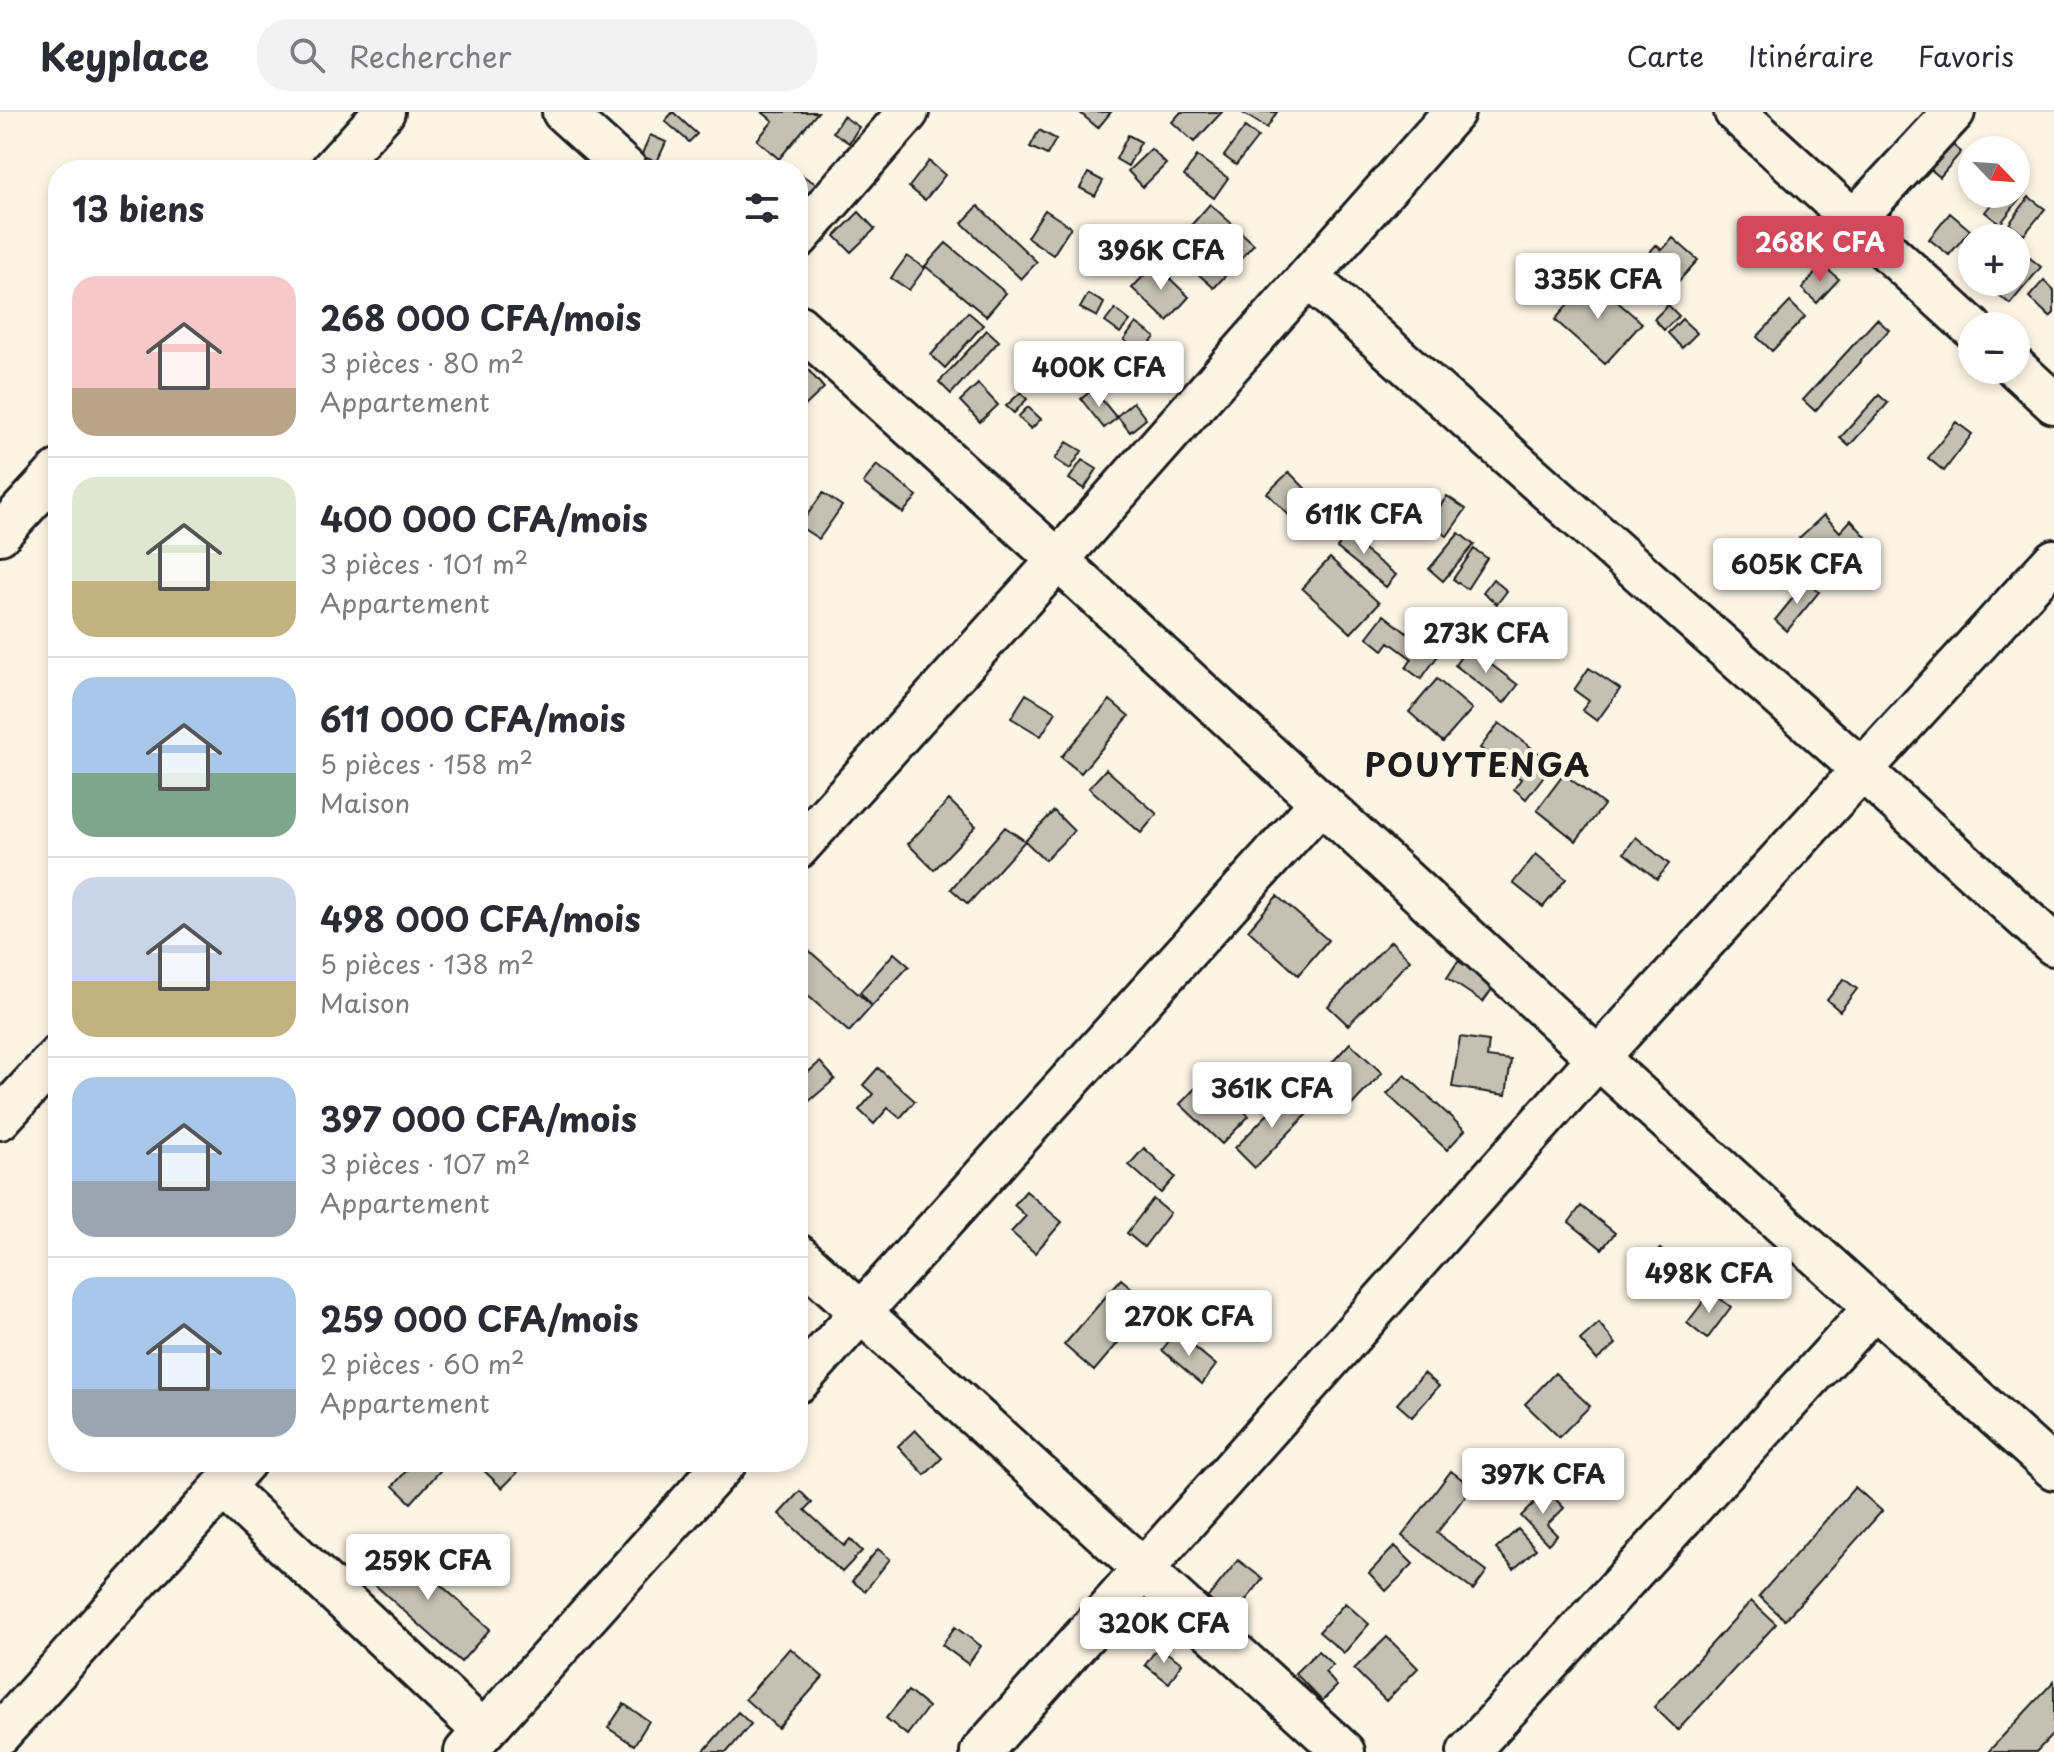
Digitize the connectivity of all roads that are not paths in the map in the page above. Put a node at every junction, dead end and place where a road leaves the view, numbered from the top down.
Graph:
1 (384, 112) edge
2 (563, 112) edge
3 (908, 112) edge
4 (1735, 112) edge
5 (1954, 112) edge
6 (1441, 116) edge
7 (340, 160) edge
8 (616, 160) edge
9 (1854, 220) junction
10 (808, 227) edge
11 (1308, 277) junction
12 (1958, 315) edge
13 (808, 334) edge
14 (2030, 381) edge
15 (2054, 403) edge
16 (48, 482) edge
17 (0, 534) edge
18 (1058, 560) junction
19 (2054, 560) edge
20 (1861, 769) junction
21 (1321, 802) junction
22 (808, 837) edge
23 (2054, 945) edge
24 (1598, 1058) junction
25 (48, 1067) edge
26 (0, 1119) edge
27 (808, 1264) edge
28 (1875, 1307) junction
29 (861, 1313) junction
30 (808, 1371) edge
31 (2054, 1469) edge
32 (717, 1472) edge
33 (234, 1475) edge
34 (1142, 1570) junction
35 (0, 1734) edge
36 (474, 1742) edge
37 (981, 1752) edge
38 (1344, 1752) edge
39 (1468, 1752) edge

1 - 7 street
2 - 8 street
3 - 10 street
4 - 9 street
5 - 9 street
6 - 11 street
9 - 12 street
11 - 18 street
11 - 20 street
13 - 18 street
14 - 15 street
16 - 17 street
18 - 21 street
18 - 22 street
19 - 20 street
20 - 23 street
20 - 24 street
21 - 24 street
21 - 29 street
24 - 28 street
24 - 34 street
25 - 26 street
27 - 29 street
28 - 31 street
28 - 39 street
29 - 30 street
29 - 34 street
32 - 36 street
33 - 35 street
33 - 36 street
34 - 37 street
34 - 38 street

